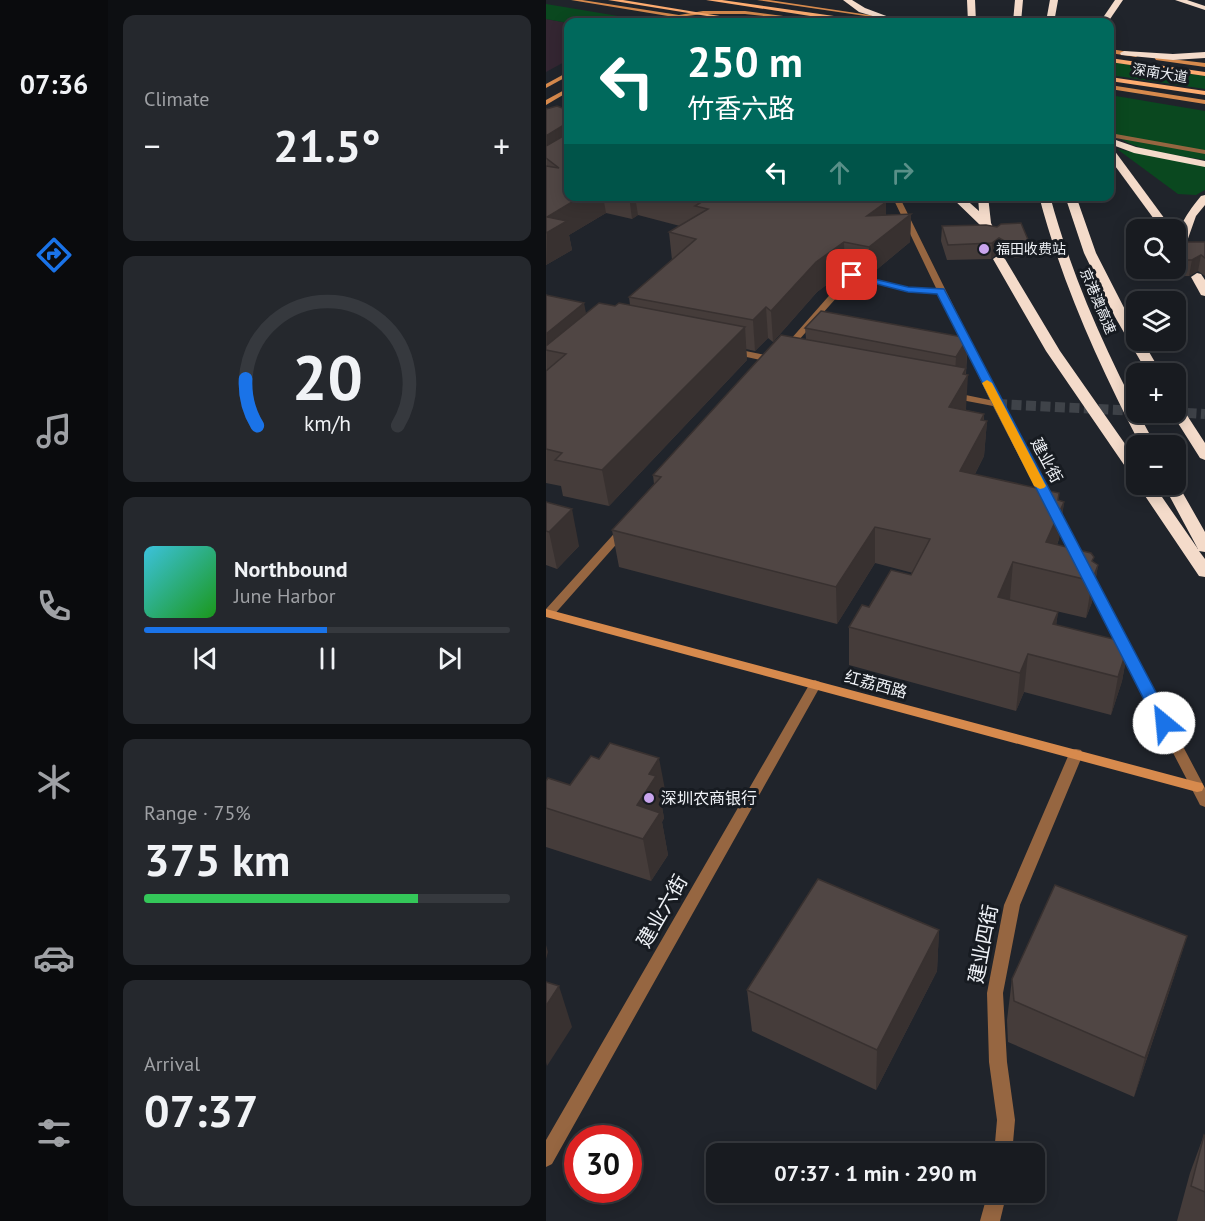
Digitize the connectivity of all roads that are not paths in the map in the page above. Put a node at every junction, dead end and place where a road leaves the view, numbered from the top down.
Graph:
1 (573, 0) edge
2 (611, 0) edge
3 (709, 0) edge
4 (759, 0) edge
5 (801, 0) edge
6 (847, 0) edge
7 (971, 0) edge
8 (1019, 0) edge
9 (1054, 0) edge
10 (1119, 0) edge
11 (1179, 0) edge
12 (1129, 1) edge
13 (1205, 8) edge
14 (626, 9) junction
15 (1112, 9) junction
16 (689, 16) junction
17 (676, 17) joint
18 (649, 18) edge
19 (686, 18) edge
20 (697, 18) edge
21 (728, 18) edge
22 (791, 18) edge
23 (829, 18) edge
24 (876, 18) edge
25 (887, 18) edge
26 (972, 18) edge
27 (1017, 18) edge
28 (1051, 18) edge
29 (1106, 18) edge
30 (1114, 52) edge
31 (1124, 53) junction
32 (1205, 56) edge
33 (1114, 61) edge
34 (1205, 65) edge
35 (1205, 74) edge
36 (564, 77) edge
37 (1114, 80) edge
38 (564, 83) edge
39 (1114, 88) edge
40 (546, 91) edge
41 (564, 92) edge
42 (1205, 93) edge
43 (558, 96) junction
44 (1205, 102) edge
45 (546, 103) edge
46 (1114, 136) edge
47 (1114, 142) edge
48 (1205, 152) edge
49 (1114, 157) edge
50 (1205, 164) edge
51 (1205, 198) edge
52 (897, 201) edge
53 (961, 201) edge
54 (983, 201) edge
55 (1045, 201) edge
56 (1072, 201) edge
57 (1160, 219) edge
58 (985, 223) junction
59 (1186, 230) edge
60 (992, 238) edge
61 (999, 259) dead end
62 (1197, 277) dead end
63 (940, 291) junction
64 (1205, 292) edge
65 (719, 349) edge
66 (776, 360) junction
67 (788, 362) edge
68 (1148, 363) edge
69 (768, 369) edge
70 (939, 392) edge
71 (997, 404) junction
72 (1185, 423) edge
73 (1143, 435) edge
74 (1205, 455) edge
75 (1126, 456) edge
76 (1152, 495) edge
77 (1177, 495) edge
78 (635, 518) edge
79 (1205, 547) edge
80 (1205, 572) edge
81 (547, 613) edge
82 (815, 685) junction
83 (1076, 754) junction
84 (1197, 787) junction
85 (1205, 801) edge
86 (1004, 1143) edge
87 (546, 1158) edge
88 (996, 1203) edge
89 (990, 1221) edge

1 - 14 main road
2 - 16 main road
3 - 23 main road
4 - 5 main road
4 - 24 main road
6 - 25 highway
7 - 26 highway, bridge
8 - 27 highway, bridge
9 - 28 highway, bridge
10 - 15 highway
11 - 13 highway
12 - 15 highway
14 - 17 main road
14 - 18 main road
15 - 29 highway
16 - 17 main road
16 - 19 main road
16 - 20 main road
16 - 21 main road
16 - 22 main road
30 - 31 main road
31 - 32 highway
31 - 34 main road
33 - 35 main road, 深南大道
36 - 40 main road
37 - 42 main road, 深南大道
38 - 40 main road
39 - 44 main road
40 - 43 main road
41 - 43 main road
43 - 45 main road
46 - 48 street
47 - 50 highway
49 - 57 highway
51 - 59 highway
52 - 63 street, 建业街
53 - 58 highway
54 - 58 highway
55 - 73 highway, 京港澳高速
56 - 68 highway, 京港澳高速
58 - 60 highway
61 - 75 highway
62 - 64 highway
63 - 66 street
63 - 71 street, 建业街
65 - 66 street
66 - 67 street
66 - 69 street
70 - 71 street
71 - 84 street, 建业街
72 - 74 highway
76 - 80 highway
77 - 79 highway
78 - 81 street
81 - 82 main road, 红荔西路
82 - 83 main road, 红荔西路
82 - 87 street, 建业六街
83 - 84 main road, 红荔西路
83 - 86 street, 建业四街
84 - 85 street, 建业街
88 - 89 street

